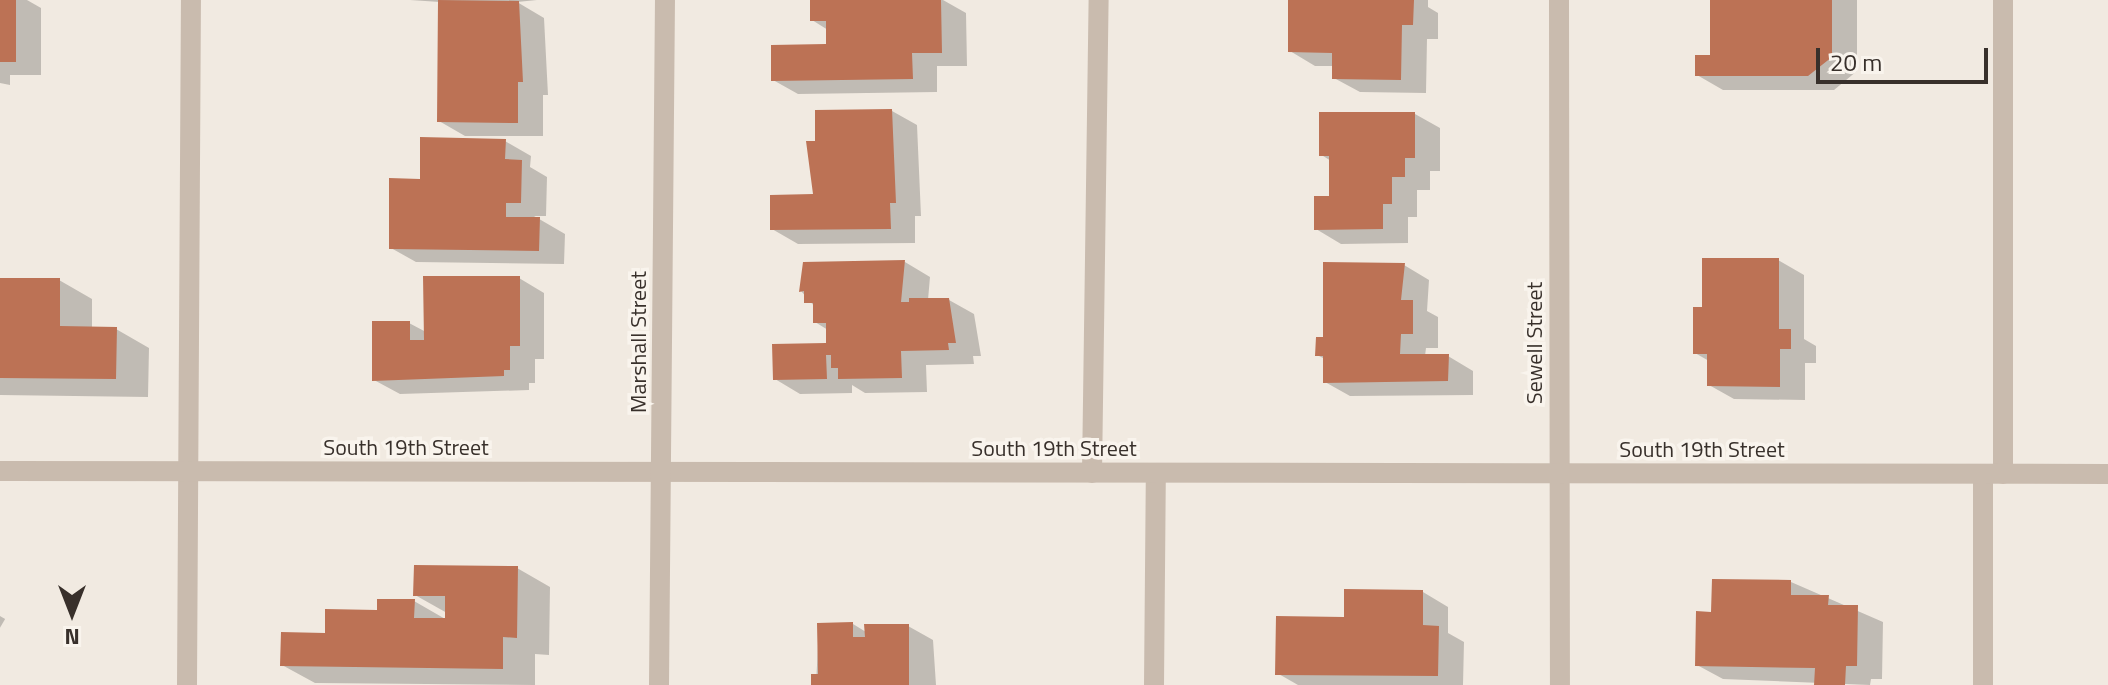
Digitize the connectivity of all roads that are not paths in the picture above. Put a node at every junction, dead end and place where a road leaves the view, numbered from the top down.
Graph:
1 (191, 0) edge
2 (665, 0) edge
3 (1099, 0) edge
4 (1559, 0) edge
5 (2003, 0) edge
6 (0, 471) edge
7 (188, 471) junction
8 (662, 472) junction
9 (1092, 473) junction
10 (1156, 473) junction
11 (1559, 474) junction
12 (1993, 474) junction
13 (2108, 474) edge
14 (187, 685) edge
15 (659, 685) edge
16 (1154, 685) edge
17 (1560, 685) edge
18 (1983, 685) edge

1 - 7 street
2 - 8 street, Marshall Street
3 - 9 street
4 - 11 street, Sewell Street
5 - 12 street
6 - 7 street, South 19th Street
7 - 8 street, South 19th Street
7 - 14 street
8 - 9 street, South 19th Street
8 - 15 street, Marshall Street
9 - 10 street, South 19th Street
10 - 11 street, South 19th Street
10 - 16 street
11 - 12 street, South 19th Street
11 - 17 street, Sewell Street
12 - 13 street, South 19th Street
12 - 18 street

